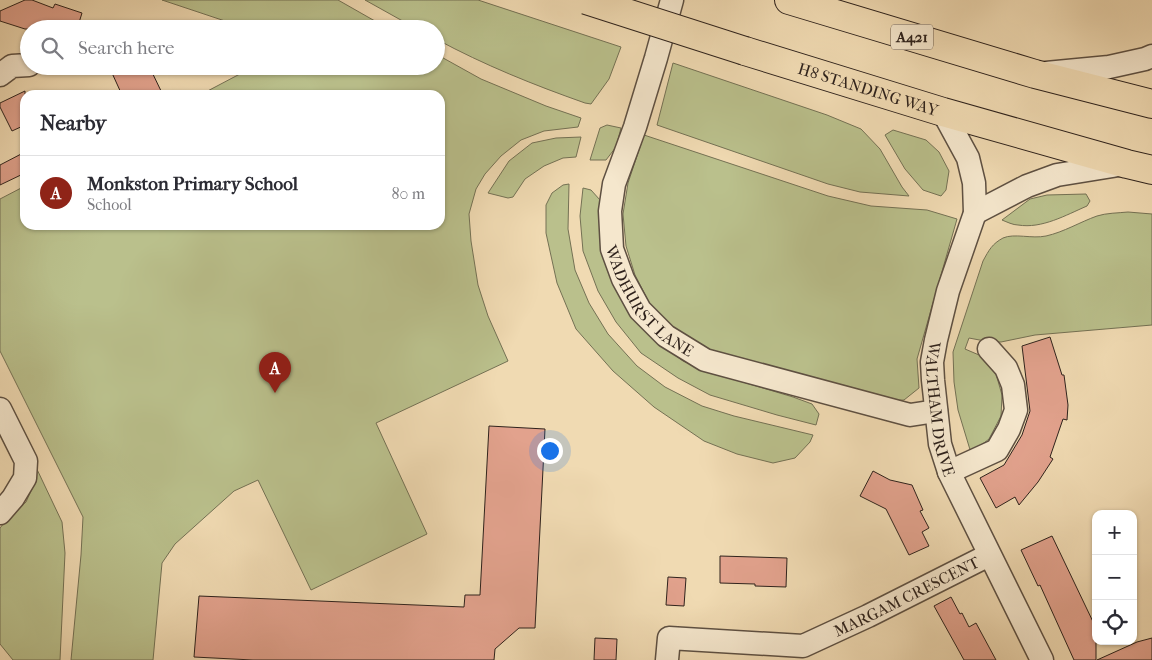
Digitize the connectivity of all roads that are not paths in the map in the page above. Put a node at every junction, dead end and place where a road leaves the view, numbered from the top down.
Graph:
1 (586, 0) edge
2 (672, 0) edge
3 (790, 0) edge
4 (1152, 56) edge
5 (20, 65) edge
6 (1035, 74) junction
7 (0, 75) edge
8 (1152, 104) edge
9 (943, 112) junction
10 (1139, 166) edge
11 (975, 213) junction
12 (989, 349) dead end
13 (0, 410) edge
14 (936, 411) junction
15 (949, 472) junction
16 (0, 513) edge
17 (989, 555) junction
18 (805, 653) edge
19 (667, 660) edge
20 (1042, 660) edge

1 - 9 highway, H8 STANDING WAY, bridge
2 - 14 street, WADHURST LANE
3 - 6 highway, A421
4 - 6 street
5 - 7 street
6 - 8 highway, A421
9 - 10 highway, H8 STANDING WAY
9 - 11 street
10 - 11 street
11 - 14 street, WALTHAM DRIVE
12 - 15 street
13 - 16 street
14 - 15 street, WALTHAM DRIVE
15 - 17 street, WALTHAM DRIVE
17 - 18 street, MARGAM CRESCENT
17 - 20 street, WALTHAM DRIVE
18 - 19 street, MARGAM CRESCENT

